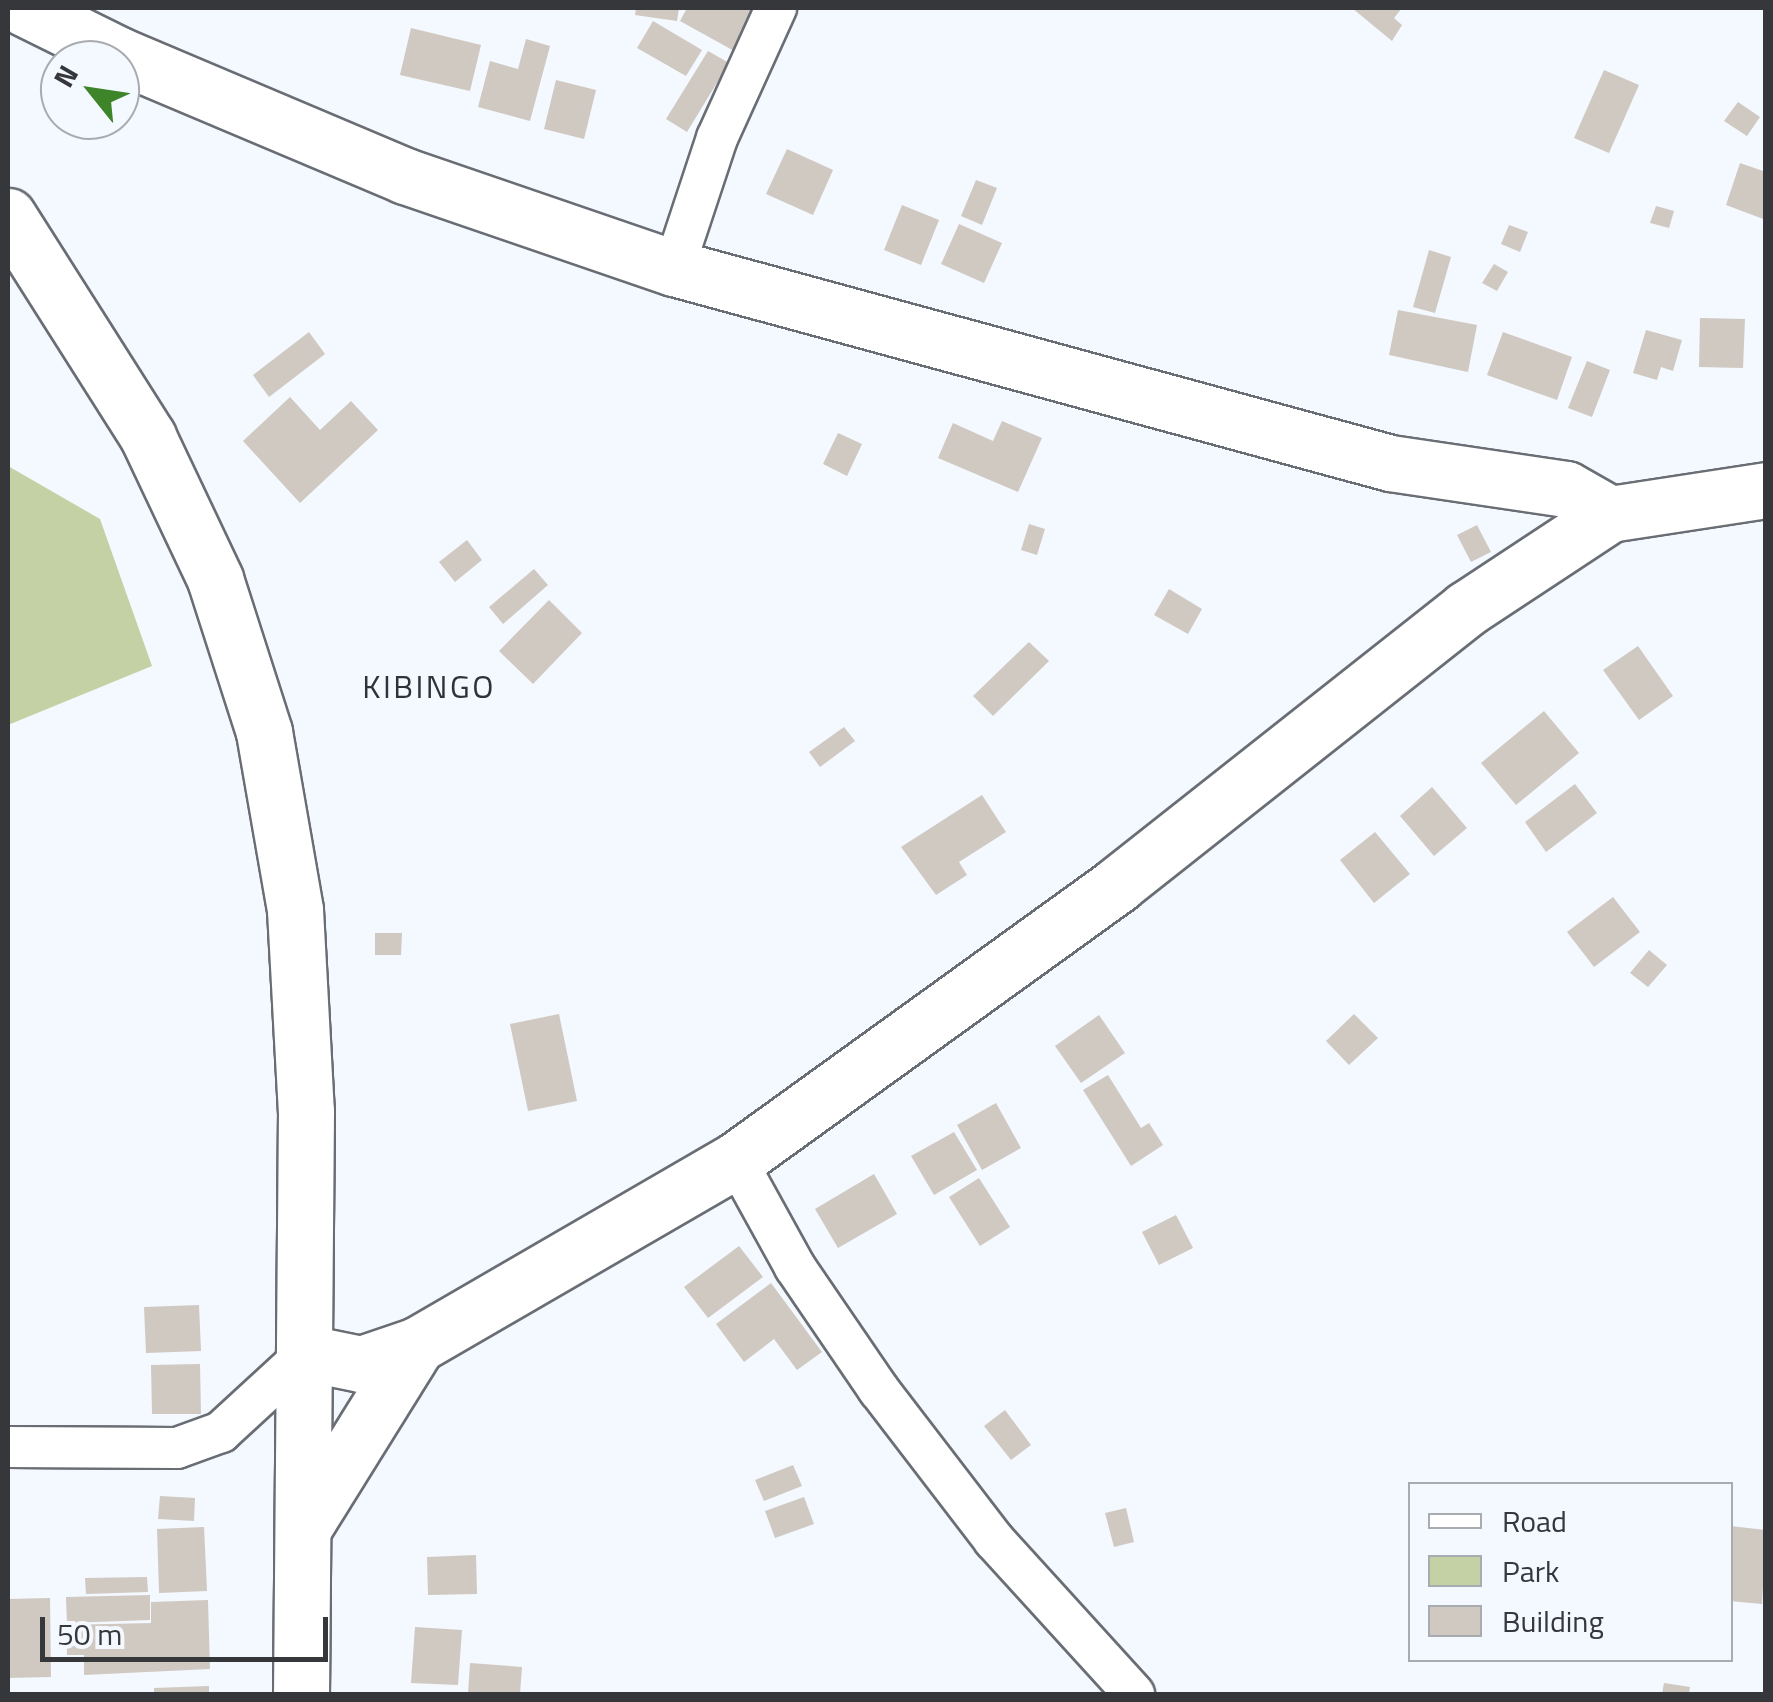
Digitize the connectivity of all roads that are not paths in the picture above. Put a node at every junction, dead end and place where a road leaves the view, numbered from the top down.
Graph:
1 (24, 8) edge
2 (776, 8) edge
3 (8, 216) edge
4 (674, 268) junction
5 (1766, 490) edge
6 (1610, 514) junction
7 (736, 1160) junction
8 (417, 1345) junction
9 (307, 1352) junction
10 (8, 1448) edge
11 (303, 1528) junction
12 (301, 1694) edge
13 (1134, 1694) edge

1 - 4 street
2 - 4 street
3 - 9 street
4 - 6 street
5 - 6 street
6 - 7 street
7 - 8 street
7 - 13 street
8 - 9 street
8 - 11 street
9 - 10 street
9 - 11 street
11 - 12 street

